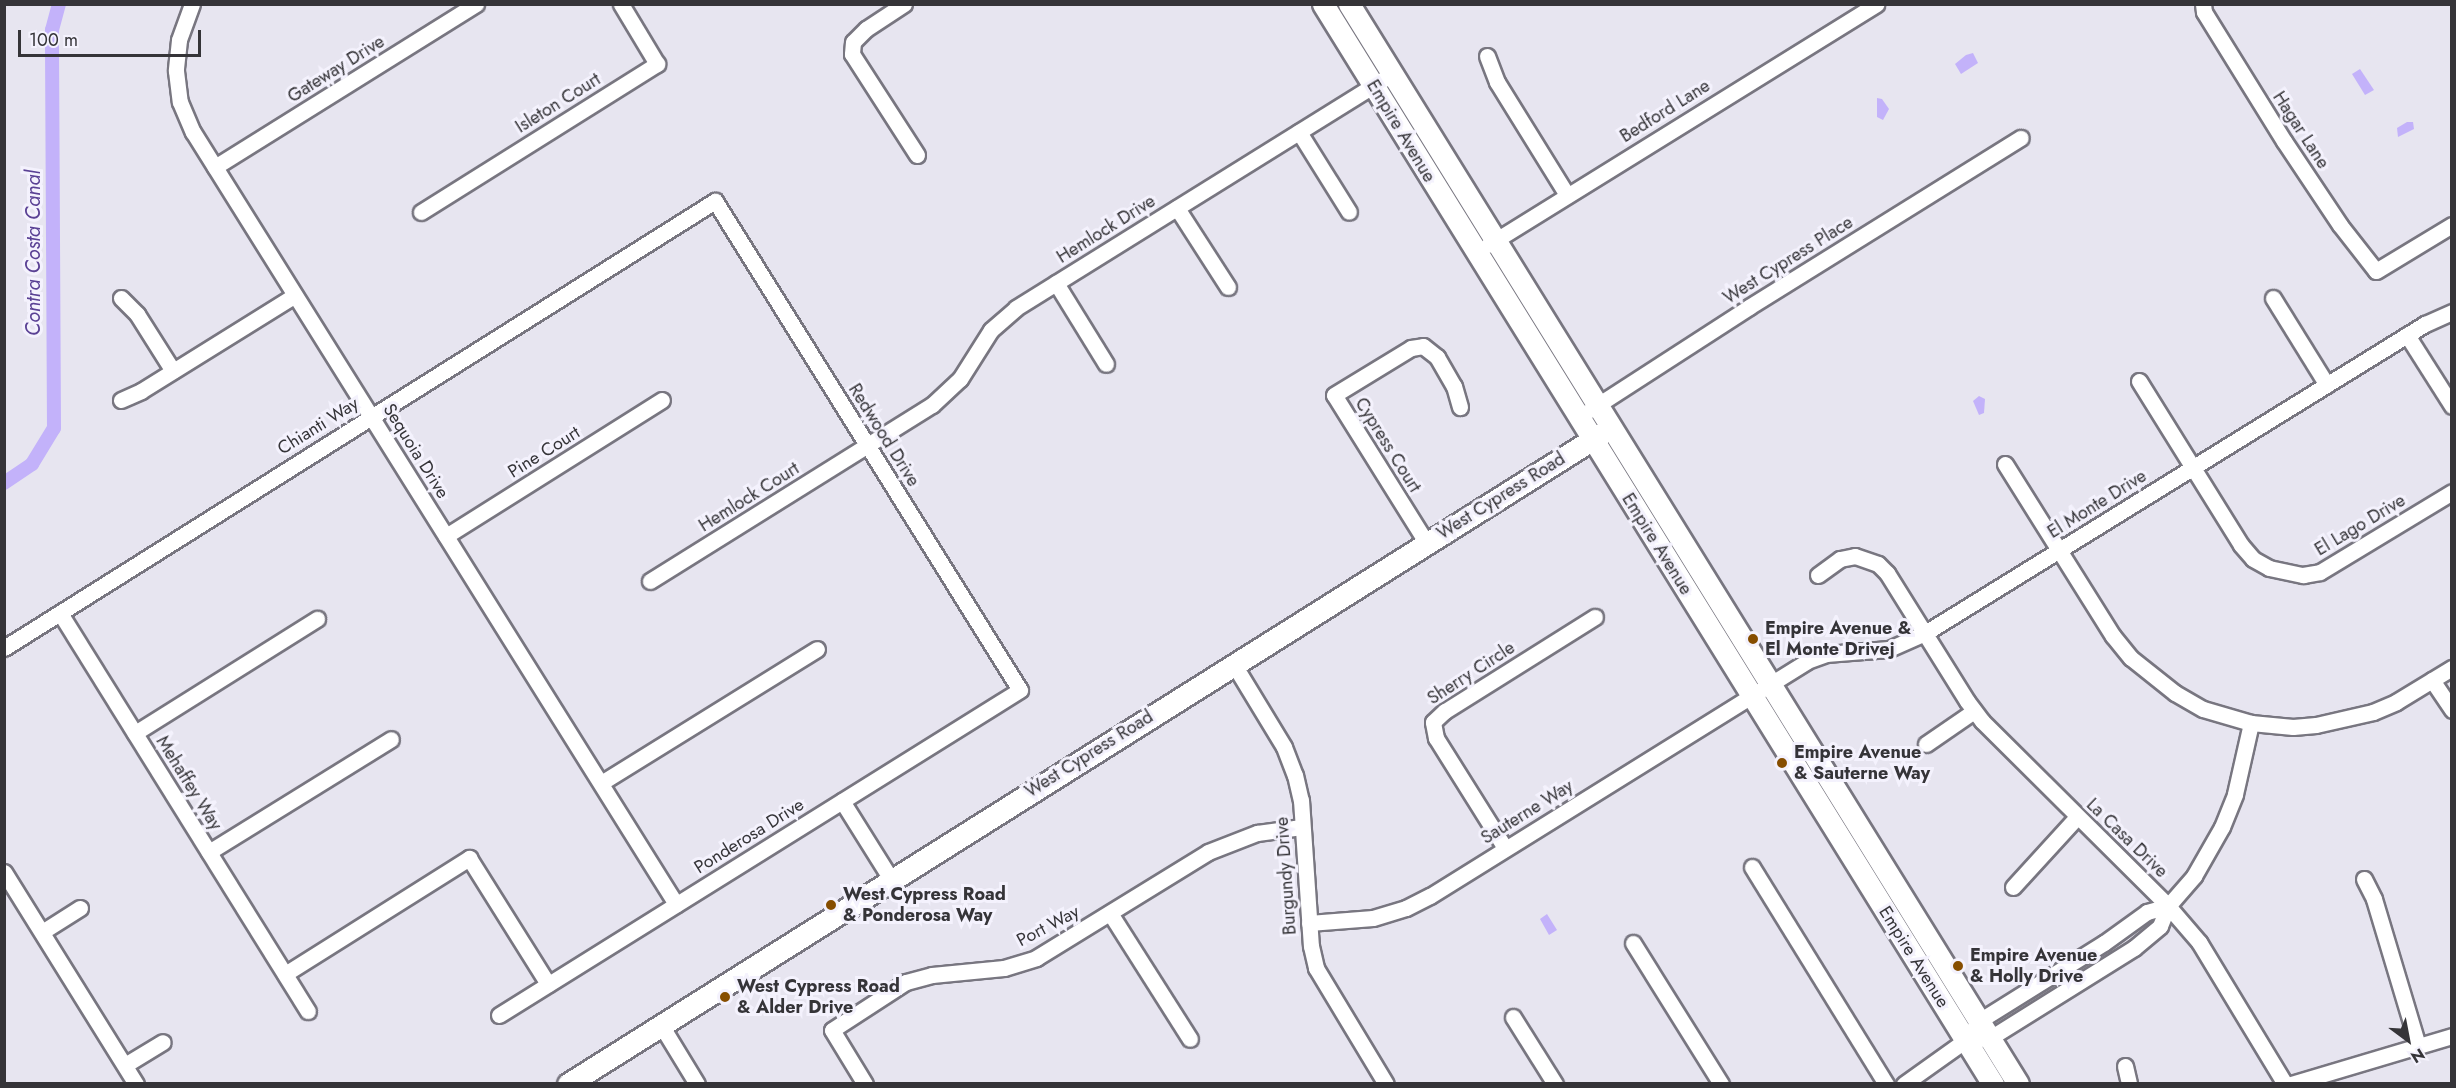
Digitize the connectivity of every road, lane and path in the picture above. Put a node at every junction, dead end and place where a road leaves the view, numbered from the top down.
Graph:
1 (192, 4) edge
2 (476, 4) edge
3 (621, 4) edge
4 (904, 4) edge
5 (1323, 4) edge
6 (1349, 4) edge
7 (1876, 4) edge
8 (2203, 4) edge
9 (1486, 56) dead end
10 (1392, 74) junction
11 (1374, 85) junction
12 (1299, 132) junction
13 (2021, 138) dead end
14 (917, 155) dead end
15 (215, 167) junction
16 (1567, 195) junction
17 (715, 201) joint
18 (1178, 208) junction
19 (421, 212) dead end
20 (1349, 212) dead end
21 (2451, 225) edge
22 (1495, 241) junction
23 (1476, 253) junction
24 (1056, 283) junction
25 (1227, 287) dead end
26 (295, 296) junction
27 (121, 298) dead end
28 (2273, 298) dead end
29 (2451, 312) edge
30 (2407, 335) junction
31 (1106, 364) dead end
32 (173, 371) junction
33 (2139, 381) dead end
34 (2327, 385) junction
35 (121, 400) dead end
36 (662, 400) dead end
37 (1598, 405) junction
38 (2451, 406) edge
39 (1460, 407) dead end
40 (371, 416) junction
41 (1579, 418) junction
42 (1611, 427) junction
43 (1592, 439) junction
44 (868, 445) junction
45 (2005, 464) dead end
46 (2193, 467) junction
47 (2451, 492) edge
48 (446, 536) junction
49 (1426, 542) junction
50 (2059, 550) junction
51 (1818, 575) dead end
52 (650, 581) dead end
53 (60, 613) junction
54 (1595, 618) dead end
55 (317, 619) dead end
56 (1926, 633) junction
57 (4, 648) edge
58 (818, 649) dead end
59 (1233, 663) junction
60 (2451, 668) edge
61 (2432, 680) junction
62 (1770, 683) junction
63 (1020, 690) joint
64 (1752, 694) junction
65 (2451, 710) edge
66 (1974, 711) junction
67 (2251, 723) junction
68 (135, 733) junction
69 (391, 739) dead end
70 (1926, 744) dead end
71 (601, 783) junction
72 (842, 801) junction
73 (2077, 817) junction
74 (1302, 827) junction
75 (1505, 848) junction
76 (209, 852) junction
77 (1752, 867) dead end
78 (4, 872) edge
79 (891, 879) junction
80 (2364, 879) dead end
81 (2013, 887) dead end
82 (676, 904) junction
83 (2168, 906) junction
84 (80, 908) dead end
85 (1110, 913) junction
86 (1309, 923) junction
87 (42, 932) junction
88 (1633, 943) dead end
89 (285, 974) junction
90 (548, 984) junction
91 (308, 1011) dead end
92 (499, 1015) dead end
93 (1513, 1017) dead end
94 (661, 1025) junction
95 (1985, 1029) junction
96 (2451, 1036) edge
97 (1190, 1039) dead end
98 (1966, 1040) junction
99 (163, 1042) dead end
100 (2418, 1046) junction
101 (125, 1065) junction
102 (2125, 1066) dead end
103 (136, 1083) edge
104 (568, 1083) edge
105 (697, 1083) edge
106 (865, 1083) edge
107 (1386, 1083) edge
108 (1555, 1083) edge
109 (1720, 1083) edge
110 (1886, 1083) edge
111 (1904, 1083) edge
112 (1993, 1083) edge
113 (2018, 1083) edge
114 (2129, 1083) edge
115 (2285, 1083) edge
116 (2291, 1083) edge

1 - 15 street, Sequoia Drive
2 - 15 street, Gateway Drive
3 - 19 street, Isleton Court
4 - 14 street
5 - 11 main road, Empire Avenue
6 - 10 main road, Empire Avenue
7 - 16 street, Bedford Lane
8 - 21 street, Hagar Lane
9 - 16 street
10 - 11 street, Hemlock Drive
10 - 22 main road, Empire Avenue
11 - 12 street, Hemlock Drive
11 - 23 main road, Empire Avenue
12 - 18 street, Hemlock Drive
12 - 20 street
13 - 37 street, West Cypress Place
15 - 26 street, Sequoia Drive
16 - 22 street, Bedford Lane
17 - 40 street, Chianti Way
17 - 44 street, Redwood Drive
18 - 24 street, Hemlock Drive
18 - 25 street
22 - 23 street, Bedford Lane
22 - 37 main road, Empire Avenue
23 - 41 main road, Empire Avenue
24 - 31 street
24 - 44 street, Hemlock Drive
26 - 32 street
26 - 40 street, Sequoia Drive
27 - 32 street
28 - 34 street
29 - 30 street, El Monte Drive
30 - 34 street, El Monte Drive
30 - 38 street
32 - 35 street
33 - 46 street, El Lago Drive
34 - 46 street, El Monte Drive
36 - 48 street, Pine Court
37 - 41 street, West Cypress Place
37 - 42 main road, Empire Avenue
39 - 49 street, Cypress Court
40 - 48 street, Sequoia Drive
40 - 53 street, Chianti Way
41 - 43 main road, Empire Avenue
42 - 43 main road, West Cypress Road
42 - 62 main road, Empire Avenue
43 - 49 main road, West Cypress Road
43 - 64 main road, Empire Avenue
44 - 52 street, Hemlock Court
44 - 63 street, Redwood Drive
45 - 50 street
46 - 47 street, El Lago Drive
46 - 50 street, El Monte Drive
48 - 71 street, Sequoia Drive
49 - 59 main road, West Cypress Road
50 - 56 street, El Monte Drive
50 - 67 street
51 - 56 street, La Casa Drive
53 - 57 street, Chianti Way
53 - 68 street, Mehaffey Way
54 - 75 street, Sherry Circle
55 - 68 street
56 - 62 street, El Monte Drive
56 - 66 street, La Casa Drive
58 - 71 street
59 - 74 street, Burgundy Drive
59 - 79 main road, West Cypress Road
60 - 61 street
61 - 65 street
61 - 67 street
62 - 64 street, El Monte Drive
62 - 95 main road, Empire Avenue
63 - 72 street, Ponderosa Drive
64 - 75 street, Sauterne Way
64 - 98 main road, Empire Avenue
66 - 70 street
66 - 73 street, La Casa Drive
67 - 83 street
68 - 76 street, Mehaffey Way
69 - 76 street
71 - 82 street, Sequoia Drive
72 - 79 street
72 - 82 street, Ponderosa Drive
73 - 81 street
73 - 83 street, La Casa Drive
74 - 85 street, Port Way
74 - 86 street, Burgundy Drive
75 - 86 street, Sauterne Way
76 - 89 street, Mehaffey Way
77 - 110 street
78 - 87 street
79 - 94 main road, West Cypress Road
80 - 100 street
82 - 90 street, Ponderosa Drive
83 - 95 street
83 - 95 street
83 - 115 street, La Casa Drive
84 - 87 street
85 - 97 street
85 - 106 street, Port Way
86 - 107 street, Burgundy Drive
87 - 101 street
88 - 109 street
89 - 90 street
89 - 91 street, Mehaffey Way
90 - 92 street, Ponderosa Drive
93 - 108 street
94 - 104 main road, West Cypress Road
94 - 105 street
95 - 98 street
95 - 113 main road, Empire Avenue
96 - 100 street
98 - 111 street
98 - 112 main road, Empire Avenue
99 - 101 street
100 - 116 street
101 - 103 street
102 - 114 street

